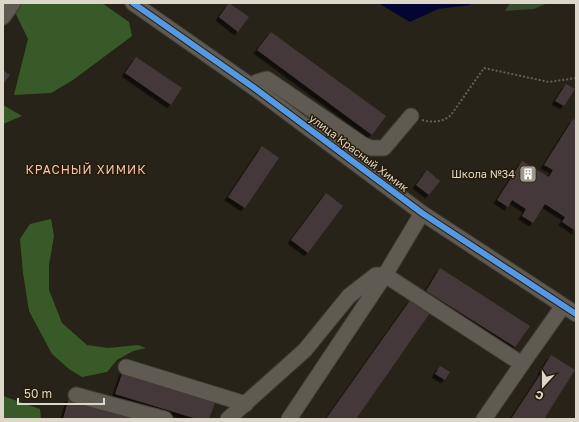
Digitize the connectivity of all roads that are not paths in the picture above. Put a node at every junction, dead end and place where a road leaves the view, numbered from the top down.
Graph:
1 (13, 3) edge
2 (133, 3) edge
3 (3, 17) edge
4 (253, 87) junction
5 (411, 116) road end
6 (422, 213) junction
7 (385, 275) junction
8 (570, 310) edge
9 (522, 364) junction
10 (126, 367) dead end
11 (76, 395) dead end
12 (246, 404) junction
13 (165, 419) edge
14 (228, 419) edge
15 (289, 419) edge
16 (484, 419) edge

1 - 3 street
2 - 4 street, улица Красный Химик
4 - 5 street
4 - 6 street, улица Красный Химик
6 - 7 street
6 - 8 street, улица Красный Химик
7 - 9 street
7 - 12 street
7 - 15 street
8 - 9 street
9 - 16 street
10 - 12 street
11 - 13 street
12 - 14 street

